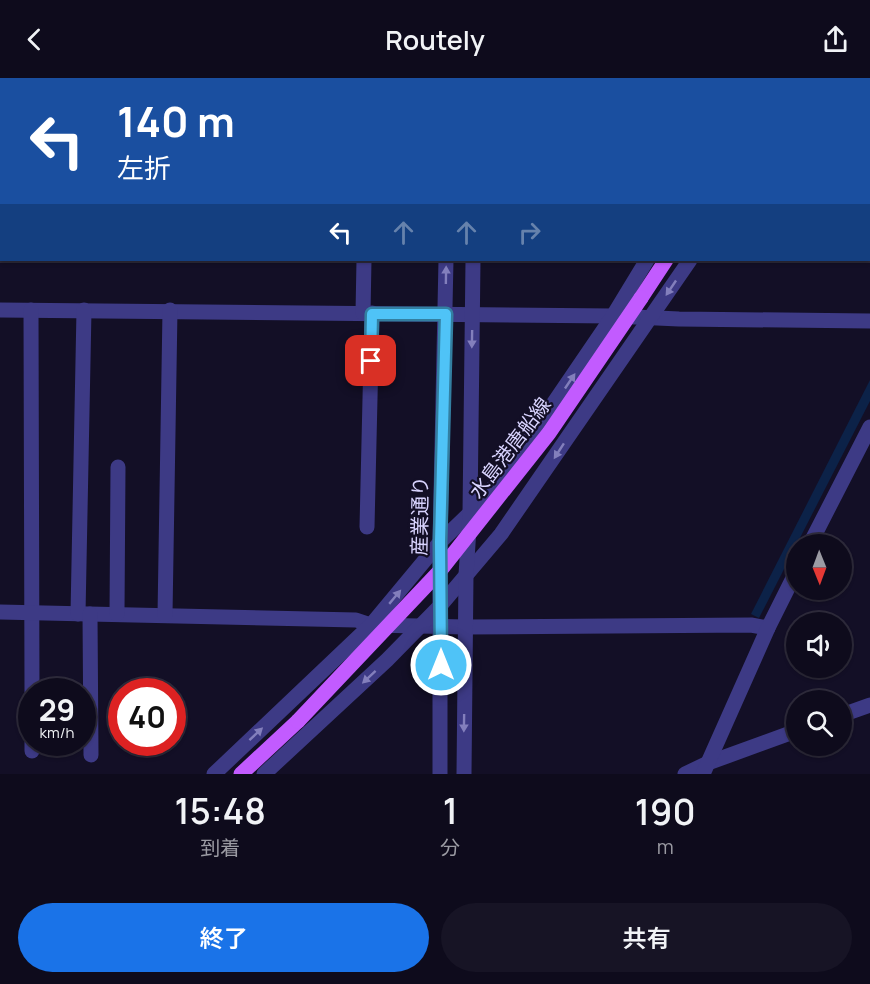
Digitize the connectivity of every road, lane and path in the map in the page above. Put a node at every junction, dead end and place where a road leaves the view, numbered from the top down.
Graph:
1 (364, 261) edge
2 (446, 261) edge
3 (473, 261) edge
4 (646, 261) edge
5 (665, 261) edge
6 (689, 261) edge
7 (0, 310) edge
8 (32, 310) junction
9 (84, 310) junction
10 (170, 310) junction
11 (368, 313) junction
12 (446, 314) junction
13 (473, 315) junction
14 (613, 316) junction
15 (652, 317) junction
16 (870, 321) edge
17 (870, 427) edge
18 (118, 467) dead end
19 (470, 513) junction
20 (367, 527) dead end
21 (815, 534) edge
22 (440, 542) junction
23 (466, 575) junction
24 (786, 592) edge
25 (440, 606) junction
26 (0, 612) edge
27 (33, 613) junction
28 (84, 614) junction
29 (117, 614) junction
30 (165, 615) junction
31 (371, 625) junction
32 (421, 626) junction
33 (441, 626) junction
34 (466, 627) junction
35 (768, 628) junction
36 (33, 678) edge
37 (87, 678) edge
38 (870, 705) edge
39 (852, 711) edge
40 (786, 735) edge
41 (705, 768) edge
42 (214, 774) edge
43 (241, 774) edge
44 (264, 774) edge
45 (440, 774) edge
46 (464, 774) edge
47 (685, 774) edge

1 - 11 street
12 -> 2 street, 産業通り
3 - 13 street
4 - 14 street
5 - 43 main road, 水島港唐船線, bridge
6 -> 15 street
7 - 8 street
8 - 9 street
8 - 27 street
9 - 10 street
9 - 28 street
10 - 11 street
10 - 30 street
11 - 12 street
11 - 20 street
12 - 13 street
12 - 22 street, 産業通り
13 - 14 street
13 -> 19 street
14 - 15 street
19 -> 14 street
15 - 16 street
15 -> 23 street
17 - 21 street
18 - 29 street
19 - 22 street
19 - 23 street
22 - 25 street, 産業通り
31 -> 22 street
23 - 25 street
23 - 34 street
24 - 35 street
25 - 32 street
25 - 33 street, 産業通り
26 - 27 street
27 - 28 street
27 - 36 street
28 - 29 street
28 - 37 street
29 - 30 street
30 - 31 street
31 - 32 street
42 -> 31 street
32 - 33 street
32 -> 44 street
33 - 34 street
33 - 45 street, 産業通り
34 - 35 street
34 -> 46 street
35 - 41 street
38 - 39 street
40 - 41 street
41 - 47 street

